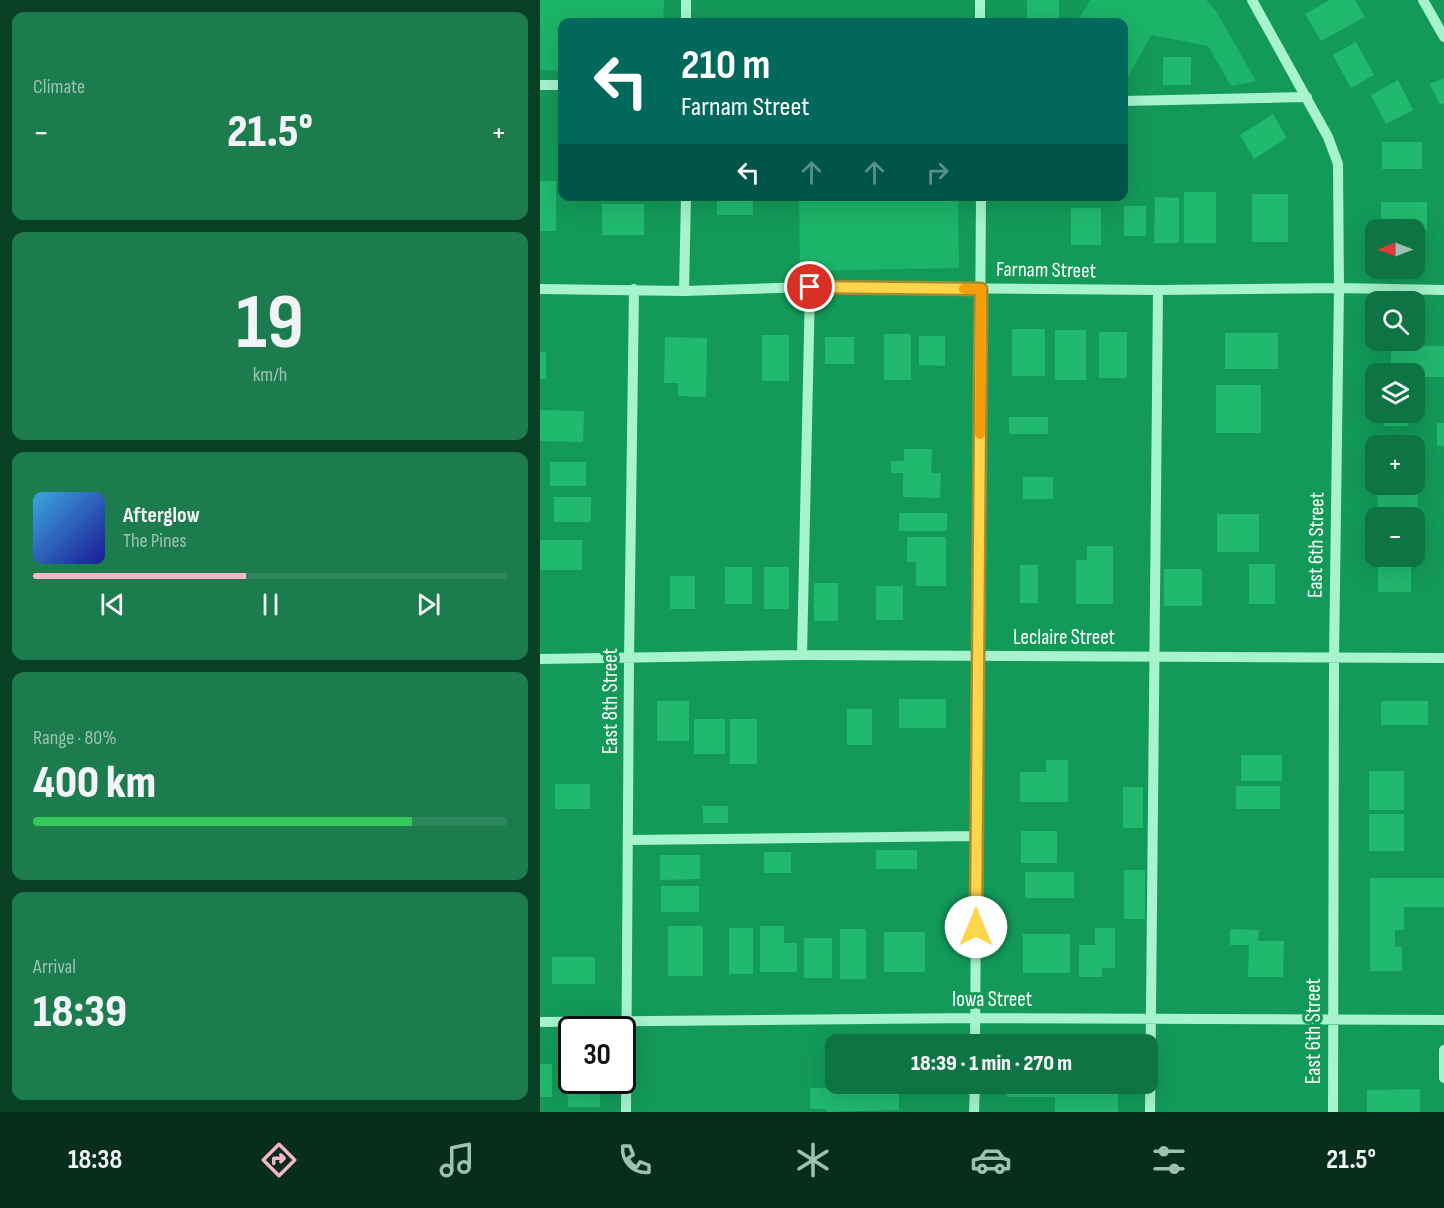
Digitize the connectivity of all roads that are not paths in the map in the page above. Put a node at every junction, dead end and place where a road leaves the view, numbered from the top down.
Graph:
1 (686, 0) edge
2 (980, 0) edge
3 (1252, 0) edge
4 (1423, 0) edge
5 (686, 18) edge
6 (980, 18) edge
7 (1444, 37) edge
8 (540, 85) edge
9 (558, 85) edge
10 (1307, 97) junction
11 (1128, 101) edge
12 (686, 201) edge
13 (981, 201) edge
14 (810, 287) junction
15 (1339, 288) junction
16 (540, 289) edge
17 (634, 289) junction
18 (981, 289) junction
19 (1158, 290) junction
20 (1444, 290) edge
21 (684, 291) junction
22 (802, 655) junction
23 (978, 656) junction
24 (1156, 657) junction
25 (1334, 658) junction
26 (1444, 658) edge
27 (540, 659) edge
28 (629, 659) junction
29 (976, 836) junction
30 (629, 840) junction
31 (627, 1016) edge
32 (975, 1018) junction
33 (1151, 1019) junction
34 (1333, 1020) junction
35 (1444, 1020) edge
36 (540, 1022) edge
37 (558, 1022) edge
38 (636, 1022) edge
39 (975, 1034) edge
40 (1444, 1050) edge
41 (1443, 1078) edge
42 (626, 1094) edge
43 (975, 1094) edge
44 (626, 1112) edge
45 (974, 1112) edge
46 (1150, 1112) edge
47 (1333, 1112) edge

1 - 5 street
2 - 6 street
3 - 10 street, East 6th Street
4 - 7 street
8 - 9 street
10 - 11 street
10 - 15 street, East 6th Street
12 - 21 street
13 - 18 street
14 - 18 street, Farnam Street
14 - 21 street, Farnam Street
14 - 22 street
15 - 19 street, Farnam Street
15 - 20 street, Farnam Street
15 - 25 street, East 6th Street
16 - 17 street, Farnam Street
17 - 21 street, Farnam Street
17 - 28 street, East 8th Street
18 - 19 street, Farnam Street
18 - 23 street
19 - 24 street
22 - 23 street, Leclaire Street
22 - 28 street, Leclaire Street
23 - 24 street, Leclaire Street
23 - 29 street
24 - 25 street, Leclaire Street
24 - 33 street
25 - 26 street, Leclaire Street
25 - 34 street, East 6th Street
27 - 28 street, Leclaire Street
28 - 30 street, East 8th Street
29 - 30 street
29 - 32 street
30 - 31 street, East 8th Street
32 - 33 street, Iowa Street
32 - 38 street, Iowa Street
32 - 39 street
33 - 34 street, Iowa Street
33 - 46 street
34 - 35 street, Iowa Street
34 - 47 street, East 6th Street
36 - 37 street, Iowa Street
40 - 41 street
42 - 44 street, East 8th Street
43 - 45 street

